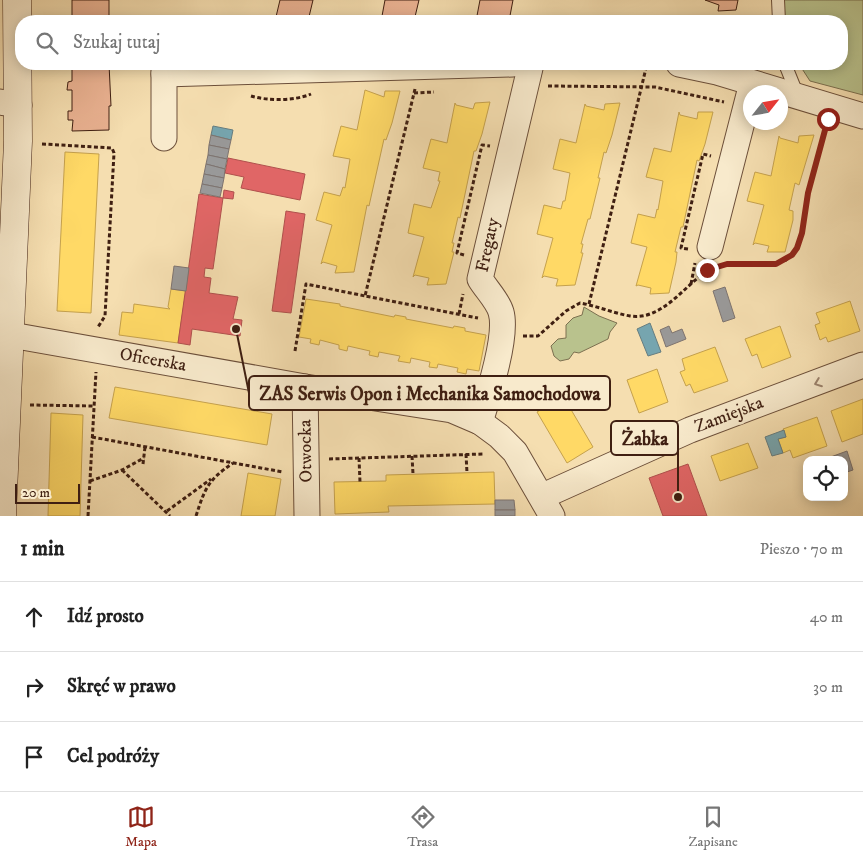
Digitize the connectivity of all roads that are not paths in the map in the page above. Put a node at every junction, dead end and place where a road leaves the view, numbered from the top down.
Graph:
1 (17, 0) edge
2 (778, 0) edge
3 (16, 15) edge
4 (779, 15) edge
5 (15, 26) edge
6 (164, 70) edge
7 (702, 70) edge
8 (787, 70) edge
9 (528, 75) edge
10 (752, 83) junction
11 (798, 97) junction
12 (9, 103) edge
13 (863, 116) edge
14 (164, 138) dead end
15 (716, 259) road end
16 (4, 333) edge
17 (863, 365) edge
18 (305, 387) junction
19 (480, 422) junction
20 (548, 506) edge
21 (2, 516) edge
22 (307, 516) edge

1 - 3 street
2 - 4 lane
5 - 12 street
6 - 14 street
7 - 10 street
8 - 11 lane
9 - 19 street, Fregaty
10 - 11 street
10 - 15 street
11 - 13 street
12 - 16 street
16 - 18 street, Oficerska
16 - 21 street
17 -> 20 street, Zamiejska
18 - 19 street, Oficerska
18 - 22 street, Otwocka
19 - 20 street, Oficerska

